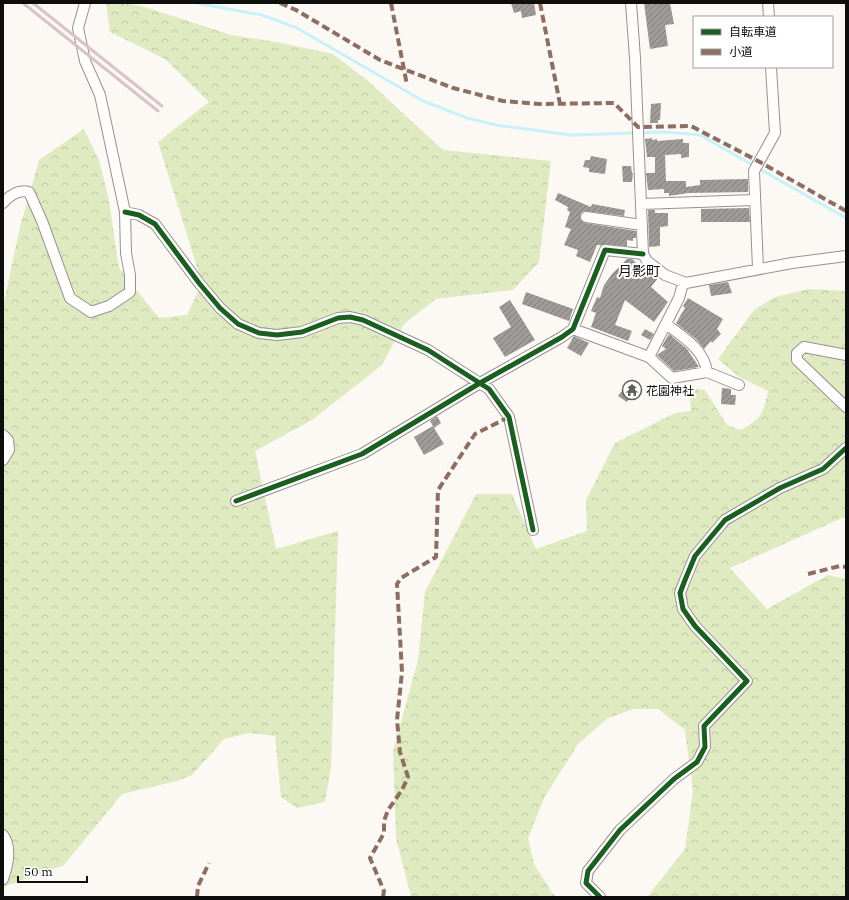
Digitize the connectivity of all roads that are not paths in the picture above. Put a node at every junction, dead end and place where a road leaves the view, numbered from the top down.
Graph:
1 (85, 3) edge
2 (631, 3) edge
3 (768, 3) edge
4 (769, 16) edge
5 (771, 68) edge
6 (754, 200) junction
7 (3, 203) edge
8 (641, 204) junction
9 (125, 212) junction
10 (586, 217) dead end
11 (642, 225) junction
12 (642, 254) junction
13 (846, 256) edge
14 (758, 269) junction
15 (683, 283) junction
16 (666, 324) junction
17 (573, 329) junction
18 (846, 355) edge
19 (648, 357) junction
20 (707, 372) junction
21 (480, 383) junction
22 (739, 385) dead end
23 (846, 407) edge
24 (3, 435) edge
25 (846, 448) edge
26 (3, 460) edge
27 (236, 501) dead end
28 (533, 530) dead end
29 (3, 835) edge
30 (3, 879) edge
31 (600, 897) edge

1 - 9 street
2 - 8 street
3 - 4 street
5 - 6 street
6 - 8 street
6 - 14 street
7 - 9 street
8 - 11 street
9 - 21 street
10 - 11 street
11 - 12 street
12 - 15 street
12 - 17 street
13 - 14 street
14 - 15 street
15 - 16 street
16 - 19 street
16 - 20 street
17 - 19 street
17 - 21 street
18 - 23 street
19 - 20 street
20 - 22 street
21 - 27 street
21 - 28 street
24 - 26 street
25 - 31 street
29 - 30 street

